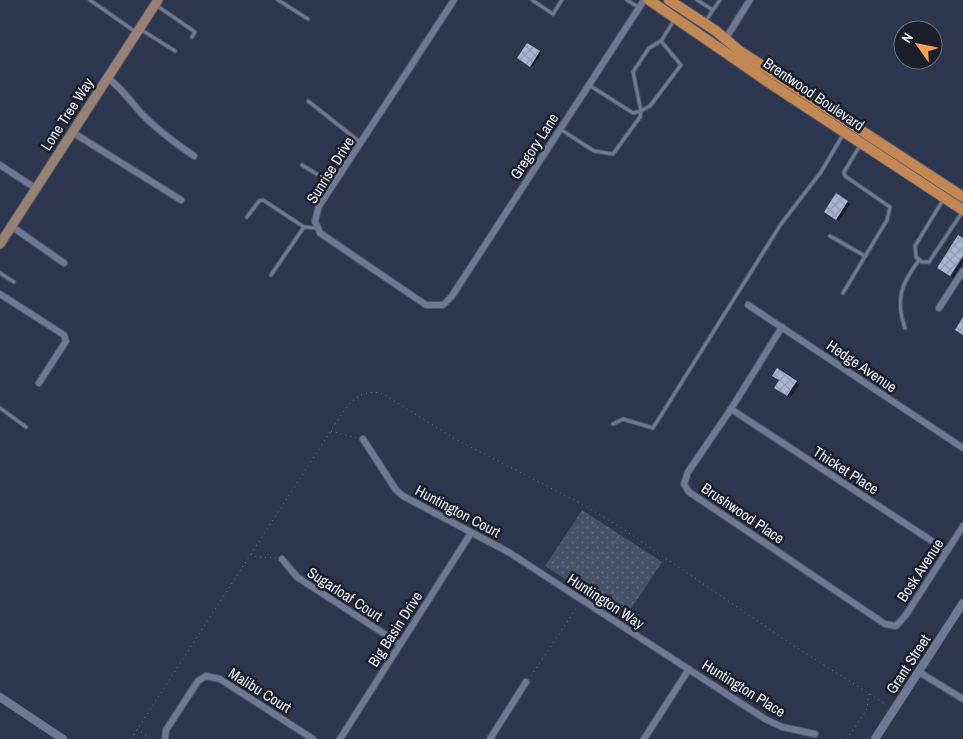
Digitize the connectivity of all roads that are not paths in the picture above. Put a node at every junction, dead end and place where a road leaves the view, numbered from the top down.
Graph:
1 (90, 0) edge
2 (278, 0) edge
3 (454, 0) edge
4 (532, 0) edge
5 (562, 0) edge
6 (627, 0) edge
7 (644, 0) edge
8 (649, 0) edge
9 (697, 0) edge
10 (720, 0) edge
11 (750, 0) edge
12 (673, 1) edge
13 (157, 2) edge
14 (639, 8) junction
15 (713, 10) junction
16 (676, 18) junction
17 (308, 19) dead end
18 (704, 24) junction
19 (138, 31) junction
20 (192, 37) dead end
21 (725, 39) junction
22 (661, 41) junction
23 (719, 48) junction
24 (175, 52) dead end
25 (108, 78) junction
26 (589, 85) junction
27 (308, 101) dead end
28 (641, 111) junction
29 (560, 129) junction
30 (72, 132) junction
31 (844, 132) junction
32 (361, 142) junction
33 (862, 144) junction
34 (194, 156) dead end
35 (0, 165) edge
36 (302, 165) dead end
37 (333, 185) junction
38 (35, 188) junction
39 (963, 197) edge
40 (945, 198) junction
41 (181, 200) dead end
42 (963, 210) edge
43 (247, 217) dead end
44 (11, 226) junction
45 (304, 227) junction
46 (316, 228) junction
47 (830, 236) dead end
48 (0, 244) edge
49 (865, 256) junction
50 (919, 260) junction
51 (64, 263) dead end
52 (963, 271) edge
53 (0, 273) edge
54 (271, 275) dead end
55 (14, 282) dead end
56 (843, 293) dead end
57 (0, 294) edge
58 (443, 305) joint
59 (748, 305) dead end
60 (939, 308) dead end
61 (782, 327) junction
62 (905, 328) dead end
63 (39, 384) dead end
64 (0, 408) edge
65 (731, 409) junction
66 (614, 424) dead end
67 (26, 427) dead end
68 (363, 439) road end
69 (963, 448) edge
70 (963, 526) edge
71 (472, 532) junction
72 (947, 551) junction
73 (510, 554) joint
74 (282, 559) road end
75 (963, 603) edge
76 (896, 626) joint
77 (400, 644) junction
78 (689, 669) junction
79 (919, 672) junction
80 (526, 682) road end
81 (0, 697) edge
82 (963, 699) edge
83 (816, 734) dead end
84 (63, 739) edge
85 (165, 739) edge
86 (313, 739) edge
87 (340, 739) edge
88 (490, 739) edge
89 (644, 739) edge
90 (875, 739) edge

1 - 19 lane
2 - 17 lane
3 - 32 street, Sunrise Drive
4 - 5 lane
6 - 14 lane
7 - 14 street, Gregory Lane
8 - 16 main road, Brentwood Boulevard
9 - 15 lane
10 - 15 lane
11 - 21 street
12 - 18 main road, Brentwood Boulevard
13 - 19 main road, Lone Tree Way
13 - 20 lane
14 - 26 street, Gregory Lane
15 - 18 lane
16 - 22 lane
16 - 23 main road, Brentwood Boulevard
18 - 21 main road, Brentwood Boulevard
19 - 24 lane
19 - 25 main road, Lone Tree Way
21 - 23 street
21 - 39 main road, Brentwood Boulevard
22 - 28 lane
22 - 28 lane
23 - 31 main road, Brentwood Boulevard
25 - 30 main road, Lone Tree Way
25 - 34 street
26 - 28 lane
26 - 29 street, Gregory Lane
27 - 32 lane
28 - 29 lane
29 - 58 street, Gregory Lane
30 - 38 main road, Lone Tree Way
30 - 41 street
31 - 33 main road, Brentwood Boulevard
31 - 66 lane
32 - 37 street, Sunrise Drive
33 - 40 main road, Brentwood Boulevard
33 - 49 lane
35 - 38 street
36 - 37 lane
37 - 46 street, Sunrise Drive
38 - 44 main road, Lone Tree Way
40 - 42 main road, Brentwood Boulevard
40 - 50 lane
42 - 50 lane
43 - 45 lane
44 - 48 main road, Lone Tree Way
44 - 51 street
45 - 46 lane
45 - 54 lane
46 - 58 street, Sunrise Drive
47 - 49 lane
49 - 56 lane
50 - 62 lane
52 - 60 street
53 - 55 lane
57 - 63 street
59 - 61 street, Hedge Avenue
61 - 65 street, Brushwood Place
61 - 69 street, Hedge Avenue
64 - 67 lane
65 - 72 street, Thicket Place
65 - 76 street, Brushwood Place
68 - 71 street, Huntington Court
70 - 72 street, Bosk Avenue
71 - 73 street, Huntington Court
71 - 77 street, Big Basin Drive
72 - 76 street, Bosk Avenue
73 - 78 street, Huntington Way
74 - 77 street, Sugarloaf Court
75 - 79 street, Grant Street
77 - 87 street, Big Basin Drive
78 - 83 street, Huntington Place
78 - 89 street
79 - 82 street
79 - 90 street, Grant Street
80 - 88 street
81 - 84 street
85 - 86 street, Malibu Court

